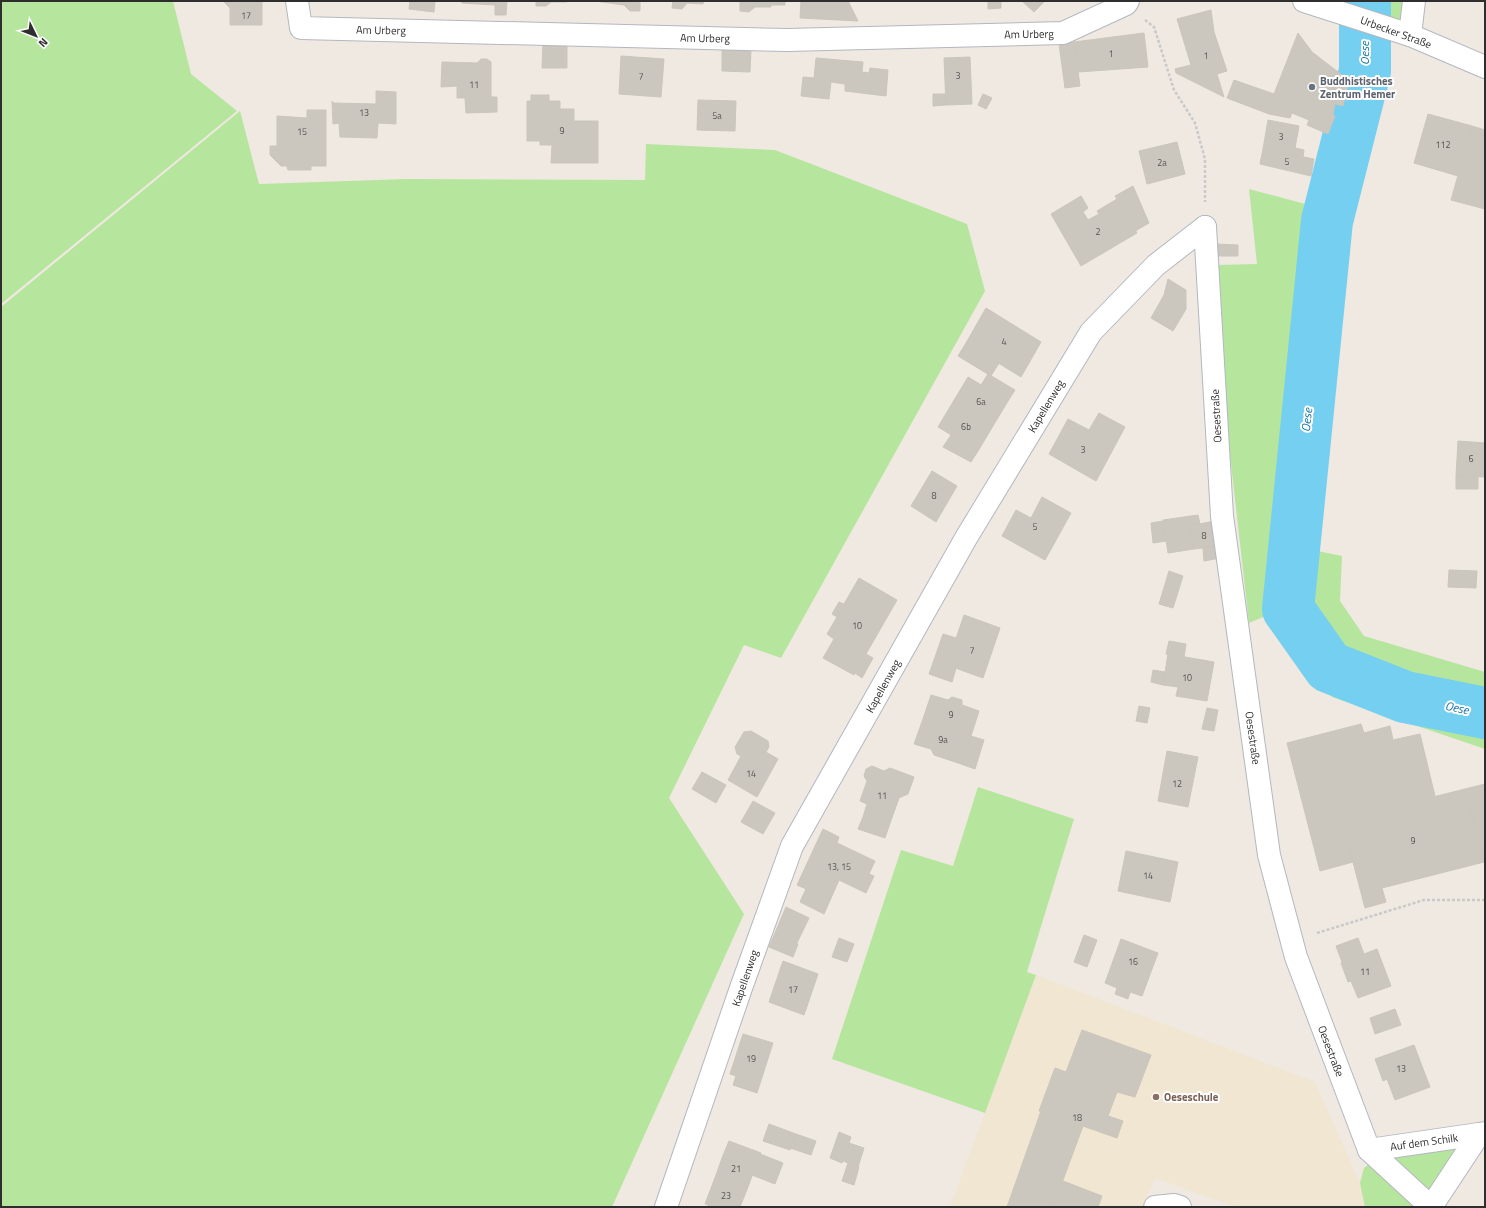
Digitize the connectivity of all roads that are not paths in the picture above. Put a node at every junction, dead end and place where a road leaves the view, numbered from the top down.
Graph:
1 (297, 1) edge
2 (1414, 1) edge
3 (1127, 2) edge
4 (1314, 4) edge
5 (1410, 36) junction
6 (1485, 67) edge
7 (1205, 226) joint
8 (1482, 1133) edge
9 (1369, 1150) junction
10 (666, 1207) edge
11 (1155, 1207) edge
12 (1180, 1207) edge
13 (1431, 1207) edge

1 - 3 street, Am Urberg
2 - 5 street
4 - 5 street, Urbecker Straße
5 - 6 street, Urbecker Straße
7 - 9 street, Oesestraße
7 - 10 street, Kapellenweg
8 - 9 street, Auf dem Schilk
8 - 13 street, Auf dem Schilk
9 - 13 street, Oesestraße
11 - 12 street

